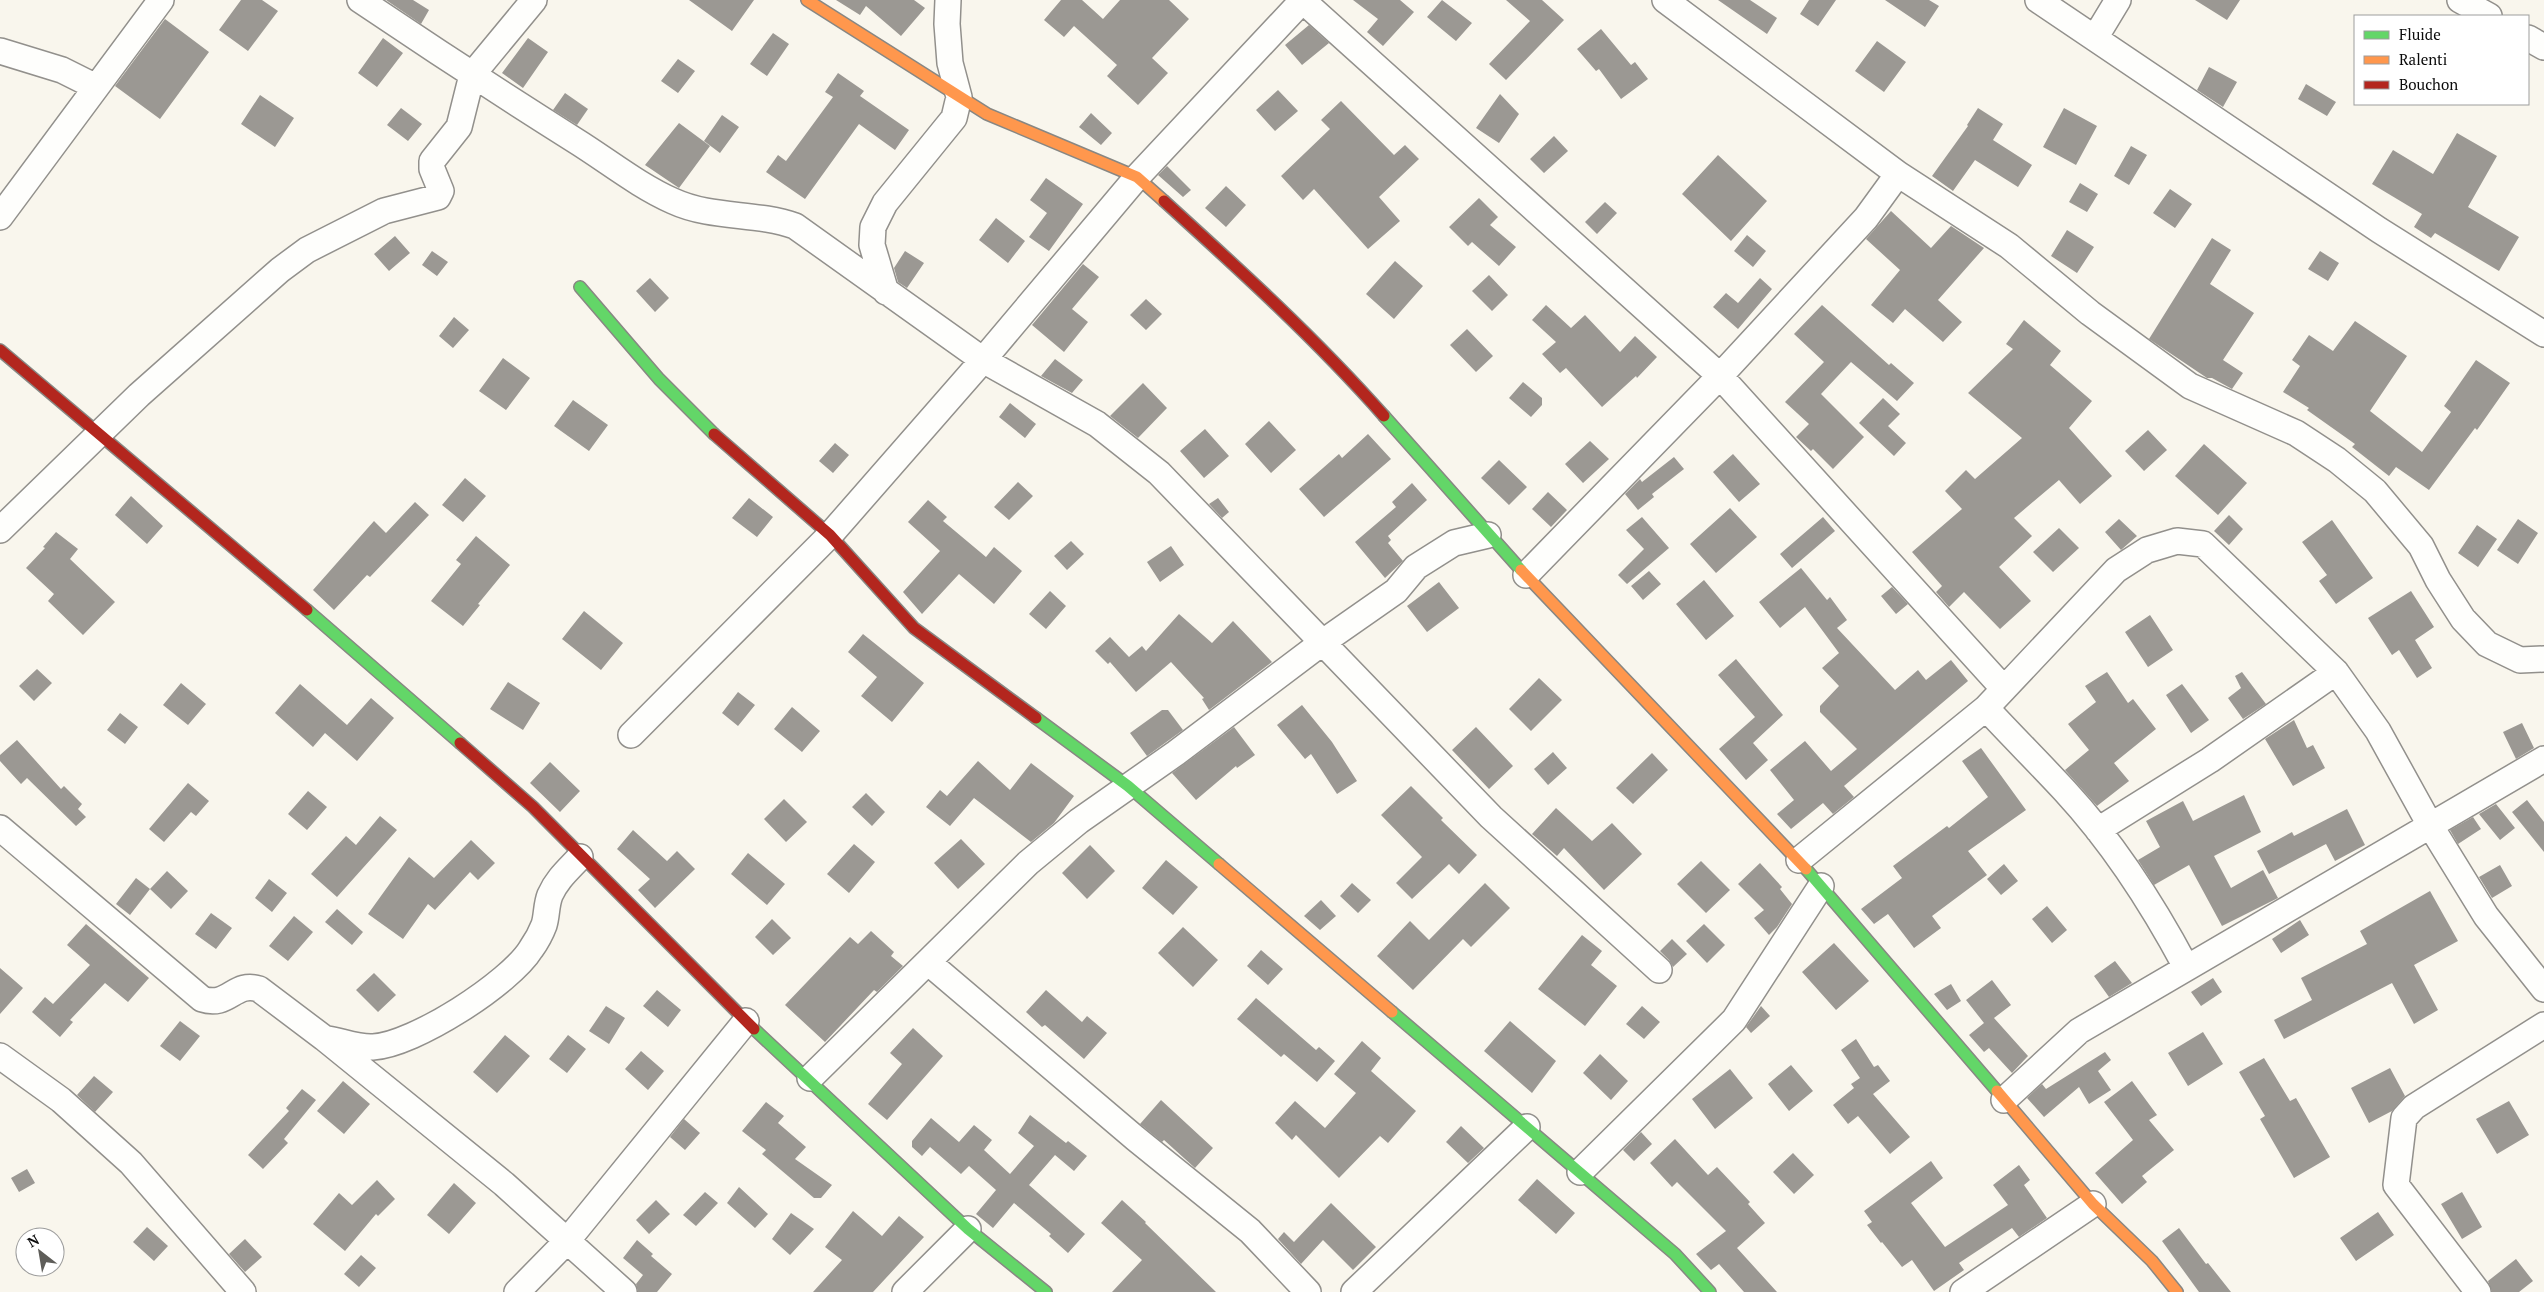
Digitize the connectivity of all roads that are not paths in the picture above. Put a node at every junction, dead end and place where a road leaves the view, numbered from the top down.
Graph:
1 (161, 0) edge
2 (360, 0) edge
3 (534, 0) edge
4 (807, 0) edge
5 (948, 0) edge
6 (1302, 0) edge
7 (1665, 0) edge
8 (2038, 0) edge
9 (2118, 0) edge
10 (2460, 0) edge
11 (2487, 15) edge
12 (2095, 38) junction
13 (2529, 39) edge
14 (2544, 47) edge
15 (0, 51) edge
16 (472, 75) junction
17 (96, 87) junction
18 (959, 97) junction
19 (1898, 174) junction
20 (1136, 177) junction
21 (0, 217) edge
22 (580, 286) dead end
23 (886, 292) junction
24 (2544, 334) edge
25 (0, 350) edge
26 (983, 360) junction
27 (1720, 376) junction
28 (99, 434) junction
29 (0, 530) edge
30 (830, 535) junction
31 (1488, 535) junction
32 (1526, 575) junction
33 (1323, 642) junction
34 (2544, 659) edge
35 (2336, 672) junction
36 (2004, 689) junction
37 (1986, 708) junction
38 (632, 735) dead end
39 (2544, 759) edge
40 (1128, 786) junction
41 (2430, 825) junction
42 (0, 828) edge
43 (2098, 830) junction
44 (580, 857) junction
45 (1799, 860) junction
46 (1821, 886) junction
47 (929, 962) junction
48 (2186, 967) junction
49 (1659, 970) dead end
50 (2544, 989) edge
51 (746, 1021) junction
52 (2544, 1025) edge
53 (324, 1038) junction
54 (0, 1056) edge
55 (810, 1078) junction
56 (2004, 1100) junction
57 (1527, 1127) junction
58 (1580, 1172) junction
59 (2093, 1204) junction
60 (968, 1229) junction
61 (567, 1241) junction
62 (243, 1292) edge
63 (517, 1292) edge
64 (624, 1292) edge
65 (905, 1292) edge
66 (1046, 1292) edge
67 (1308, 1292) edge
68 (1354, 1292) edge
69 (1710, 1292) edge
70 (1964, 1292) edge
71 (2177, 1292) edge
72 (2478, 1292) edge

1 - 17 street
2 - 16 street
3 - 16 street
4 - 18 street
5 - 18 street
6 - 20 street
6 - 27 street
7 - 19 street
8 - 12 street
9 - 12 street
10 - 11 street
12 - 24 street
13 - 14 street
15 - 17 street
16 - 23 street
16 - 28 street
17 - 21 street
18 - 20 street
18 - 23 street
19 - 27 street
19 - 34 street
20 - 26 street
20 - 31 street
22 - 30 street
23 - 26 street
25 - 28 street
26 - 30 street
26 - 33 street
27 - 32 street
27 - 36 street
28 - 29 street
28 - 44 street
30 - 38 street
30 - 40 street
31 - 32 street
31 - 33 street
32 - 45 street
33 - 40 street
33 - 49 street
35 - 36 street
35 - 41 street
35 - 43 street
36 - 37 street
37 - 43 street
37 - 45 street
39 - 41 street
40 - 47 street
40 - 57 street
41 - 48 street
41 - 50 street
42 - 53 street
43 - 48 street
44 - 51 street
44 - 53 street
45 - 46 street
46 - 56 street
46 - 58 street
47 - 55 street
47 - 67 street
48 - 56 street
51 - 55 street
51 - 61 street
52 - 72 street
53 - 61 street
54 - 62 street
55 - 60 street
56 - 59 street
57 - 58 street
57 - 68 street
58 - 69 street
59 - 70 street
59 - 71 street
60 - 65 street
60 - 66 street
61 - 63 street
61 - 64 street

